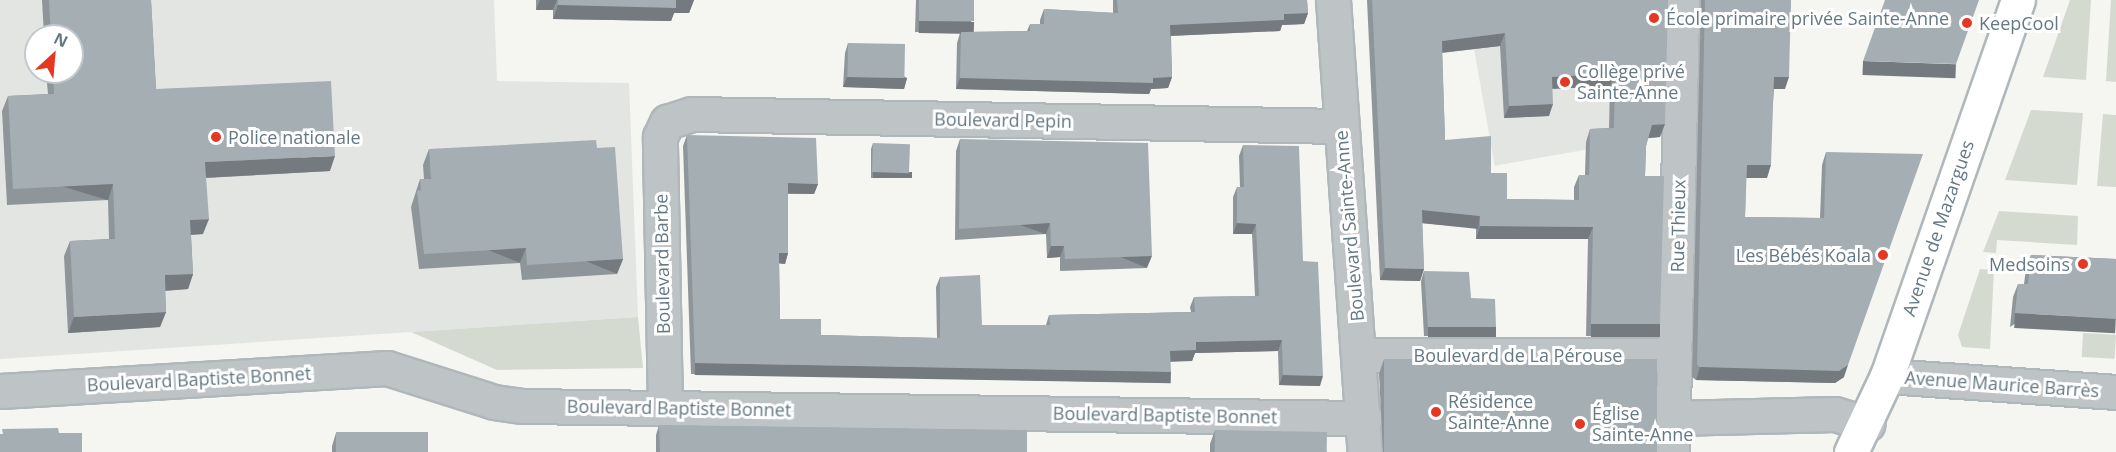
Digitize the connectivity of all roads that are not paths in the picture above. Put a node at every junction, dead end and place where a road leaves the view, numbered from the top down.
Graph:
1 (1333, 0) edge
2 (1682, 0) edge
3 (2018, 0) edge
4 (667, 122) joint
5 (1341, 126) junction
6 (1360, 355) junction
7 (1676, 355) junction
8 (1887, 376) junction
9 (0, 391) edge
10 (2116, 392) edge
11 (665, 407) junction
12 (1365, 418) junction
13 (1674, 418) junction
14 (1867, 424) junction
15 (1365, 452) edge
16 (1672, 452) edge
17 (1851, 452) edge

1 - 5 street, Boulevard Sainte-Anne
2 - 7 street, Rue Thieux
3 - 8 street, Avenue de Mazargues
4 - 5 street, Boulevard Pepin
4 - 11 street, Boulevard Barbe
5 - 6 street, Boulevard Sainte-Anne
6 - 7 street, Boulevard de La Pérouse
6 - 12 street, Boulevard Sainte-Anne
7 - 13 street, Rue Thieux
8 - 10 street, Avenue Maurice Barrès
8 - 14 street, Avenue de Mazargues
9 - 11 street, Boulevard Baptiste Bonnet
11 - 12 street, Boulevard Baptiste Bonnet
12 - 15 street, Boulevard Sainte-Anne
13 - 14 street
13 - 16 street, Rue Thieux
14 - 17 street, Avenue de Mazargues

